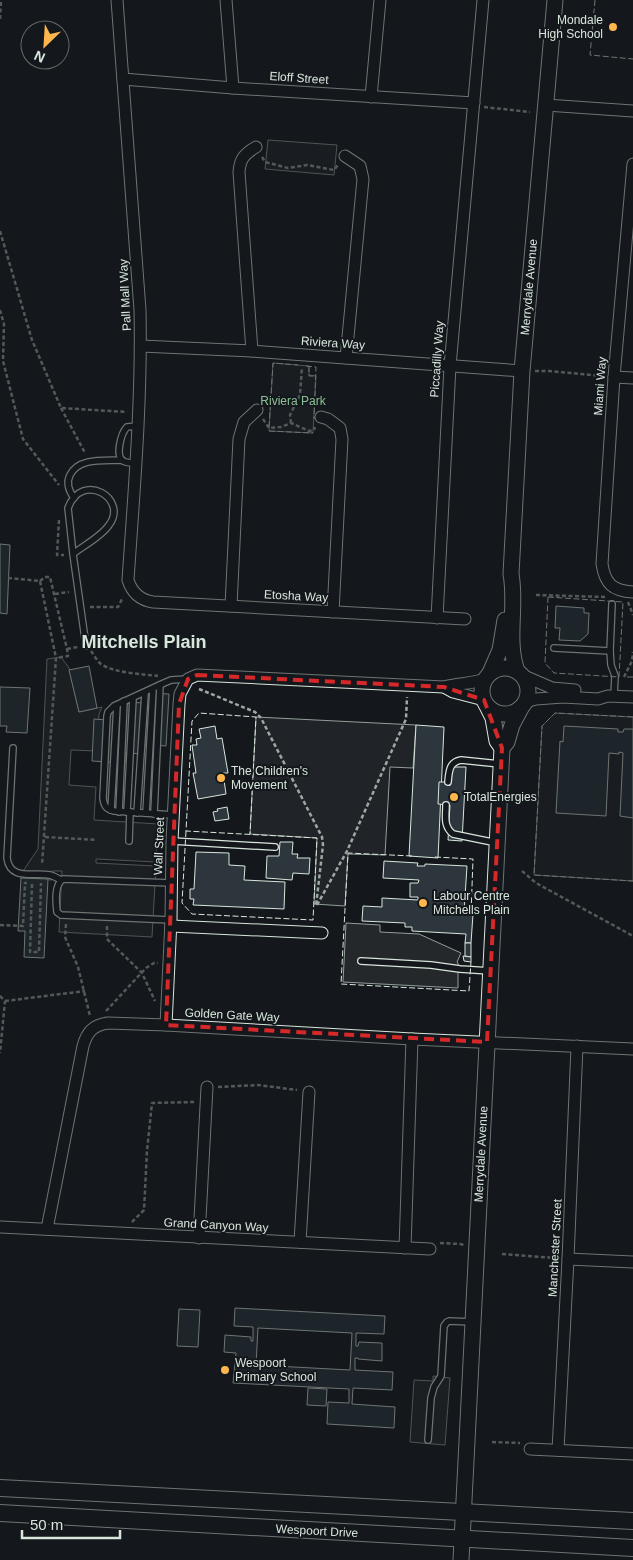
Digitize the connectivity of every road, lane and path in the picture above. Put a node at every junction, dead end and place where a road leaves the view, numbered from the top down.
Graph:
1 (1, 0) edge
2 (117, 0) edge
3 (226, 0) edge
4 (380, 0) edge
5 (483, 0) edge
6 (555, 0) edge
7 (0, 19) edge
8 (123, 79) junction
9 (233, 88) junction
10 (371, 97) junction
11 (474, 103) junction
12 (546, 105) junction
13 (633, 111) edge
14 (530, 112) dead end
15 (256, 147) joint
16 (345, 156) joint
17 (633, 164) edge
18 (0, 231) edge
19 (0, 310) edge
20 (141, 346) junction
21 (252, 351) junction
22 (303, 355) junction
23 (346, 358) junction
24 (450, 366) junction
25 (522, 372) junction
26 (614, 377) junction
27 (633, 378) edge
28 (61, 408) junction
29 (257, 410) joint
30 (138, 413) junction
31 (318, 420) joint
32 (291, 423) junction
33 (138, 426) junction
34 (122, 460) junction
35 (89, 462) junction
36 (135, 463) junction
37 (61, 488) dead end
38 (74, 498) junction
39 (59, 516) dead end
40 (73, 554) junction
41 (511, 574) junction
42 (8, 578) dead end
43 (40, 581) junction
44 (78, 590) junction
45 (128, 591) junction
46 (54, 594) junction
47 (536, 594) dead end
48 (612, 596) dead end
49 (630, 596) edge
50 (612, 604) dead end
51 (80, 606) junction
52 (231, 606) junction
53 (333, 612) junction
54 (633, 615) edge
55 (437, 618) junction
56 (465, 619) dead end
57 (86, 646) joint
58 (554, 648) dead end
59 (610, 651) junction
60 (633, 652) edge
61 (56, 658) junction
62 (633, 660) edge
63 (520, 673) junction
64 (487, 676) junction
65 (161, 677) dead end
66 (193, 677) junction
67 (160, 686) junction
68 (444, 687) junction
69 (153, 689) junction
70 (199, 689) dead end
71 (144, 693) junction
72 (611, 696) junction
73 (407, 697) dead end
74 (633, 697) edge
75 (133, 698) junction
76 (124, 701) junction
77 (486, 703) junction
78 (118, 705) junction
79 (523, 705) junction
80 (13, 748) dead end
81 (502, 748) junction
82 (501, 764) junction
83 (448, 782) dead end
84 (446, 805) dead end
85 (111, 810) junction
86 (119, 812) junction
87 (129, 812) junction
88 (137, 813) junction
89 (146, 813) junction
90 (154, 814) junction
91 (174, 815) junction
92 (45, 837) junction
93 (97, 840) dead end
94 (129, 841) dead end
95 (172, 841) junction
96 (497, 843) junction
97 (275, 847) dead end
98 (522, 871) dead end
99 (42, 874) junction
100 (61, 880) junction
101 (172, 883) junction
102 (67, 916) junction
103 (106, 917) junction
104 (171, 923) junction
105 (0, 925) edge
106 (322, 933) dead end
107 (633, 936) edge
108 (361, 961) dead end
109 (169, 963) junction
110 (490, 971) junction
111 (142, 973) junction
112 (85, 991) junction
113 (0, 996) edge
114 (5, 1001) junction
115 (157, 1005) dead end
116 (104, 1024) junction
117 (166, 1025) junction
118 (90, 1030) junction
119 (412, 1039) junction
120 (487, 1042) junction
121 (577, 1046) junction
122 (633, 1050) edge
123 (0, 1053) edge
124 (207, 1087) junction
125 (309, 1092) joint
126 (1, 1227) dead end
127 (47, 1229) junction
128 (116, 1233) junction
129 (199, 1238) junction
130 (300, 1242) junction
131 (465, 1246) dead end
132 (405, 1248) junction
133 (430, 1250) joint
134 (502, 1254) dead end
135 (568, 1258) junction
136 (633, 1262) edge
137 (473, 1322) junction
138 (428, 1440) dead end
139 (492, 1442) dead end
140 (530, 1450) joint
141 (558, 1450) junction
142 (633, 1454) edge
143 (0, 1488) edge
144 (464, 1512) junction
145 (0, 1513) edge
146 (633, 1521) edge
147 (463, 1539) junction
148 (633, 1548) edge
149 (461, 1560) edge

1 - 7 path
2 - 8 street, Pall Mall Way
3 - 9 street
4 - 10 street
5 - 11 street, Piccadilly Way
6 - 12 street, Merrydale Avenue
8 - 9 street, Eloff Street
8 - 20 street, Pall Mall Way
9 - 10 street, Eloff Street
10 - 11 street, Eloff Street
11 - 14 path
11 - 24 street, Piccadilly Way
12 - 13 street
12 - 25 street, Merrydale Avenue
15 - 16 path
15 - 21 street
16 - 23 street
17 - 26 street, Miami Way
18 - 28 path
19 - 37 path
20 - 21 street, Riviera Way
20 - 30 street, Pall Mall Way
21 - 22 street, Riviera Way
22 - 23 street, Riviera Way
22 - 32 path
23 - 24 street, Riviera Way
24 - 25 street, Riviera Way
24 - 55 street, Piccadilly Way
25 - 26 path
25 - 41 street, Merrydale Avenue
26 - 27 street
26 - 49 street, Miami Way
28 - 30 path
28 - 35 path
29 - 32 path
29 - 52 street
30 - 33 street, Pall Mall Way
31 - 32 path
31 - 53 street
33 - 34 lane
33 - 36 street, Pall Mall Way
34 - 35 lane
34 - 36 lane
35 - 38 lane
36 - 45 street, Pall Mall Way
38 - 40 lane
38 - 40 lane
39 - 40 path
40 - 44 lane
41 - 63 street, Merrydale Avenue
41 - 64 street, Merrydale Avenue
42 - 43 path
43 - 46 path
43 - 61 path
44 - 46 path
44 - 51 lane
45 - 51 path
45 - 52 street, Etosha Way
46 - 61 path
47 - 48 path
49 - 54 path
50 - 59 lane
51 - 57 lane
52 - 53 street, Etosha Way
53 - 55 street, Etosha Way
55 - 56 street, Etosha Way
57 - 65 path
58 - 59 lane
59 - 72 lane
60 - 62 path
61 - 92 path
63 - 64 street
63 - 72 street
63 - 79 street
64 - 68 street
64 - 77 street
66 - 67 lane
66 - 68 street
66 - 91 street, Wall Street
67 - 69 lane
67 - 90 lane
68 - 77 street
69 - 71 lane
69 - 89 lane
70 - 73 path
71 - 75 lane
71 - 88 lane
72 - 74 street
72 - 79 street
75 - 76 lane
75 - 87 lane
76 - 78 lane
76 - 86 lane
77 - 79 street
77 - 81 street, Merrydale Avenue
78 - 85 lane
78 - 85 lane
79 - 81 street, Merrydale Avenue
80 - 99 lane
81 - 82 street, Merrydale Avenue
82 - 83 lane
82 - 96 street, Merrydale Avenue
84 - 96 lane
85 - 86 lane
86 - 87 lane
87 - 88 lane
87 - 94 lane
88 - 89 lane
89 - 90 lane
90 - 91 lane
91 - 95 street, Wall Street
92 - 93 path
92 - 99 path
95 - 97 lane
95 - 101 street, Wall Street
96 - 110 street, Merrydale Avenue
98 - 107 path
99 - 100 lane
99 - 105 path
100 - 101 lane
100 - 102 lane
101 - 104 street, Wall Street
102 - 103 lane
102 - 112 path
103 - 104 lane
103 - 111 path
104 - 106 street
104 - 109 street, Wall Street
108 - 110 lane
109 - 111 path
109 - 117 street, Wall Street
110 - 120 street, Merrydale Avenue
111 - 115 path
111 - 116 path
112 - 114 path
112 - 118 path
113 - 114 path
114 - 123 path
116 - 117 street, Golden Gate Way
116 - 118 street, Golden Gate Way
117 - 119 street, Golden Gate Way
118 - 127 street
119 - 120 street, Golden Gate Way
119 - 132 street
120 - 121 street, Golden Gate Way
120 - 137 street, Merrydale Avenue
121 - 122 street, Golden Gate Way
121 - 135 street, Manchester Street
124 - 125 path
124 - 128 path
124 - 129 street
125 - 130 street
126 - 127 street, Grand Canyon Way
127 - 128 street, Grand Canyon Way
128 - 129 street, Grand Canyon Way
129 - 130 street, Grand Canyon Way
130 - 132 street, Grand Canyon Way
131 - 133 path
132 - 133 street, Grand Canyon Way
134 - 135 path
135 - 136 street
135 - 141 street, Manchester Street
137 - 138 lane
137 - 144 street, Merrydale Avenue
139 - 140 path
140 - 141 street
141 - 142 street
143 - 144 main road, Wespoort Drive
144 - 146 main road, Wespoort Drive
144 - 147 street, Merrydale Avenue
145 - 147 main road, Wespoort Drive
147 - 148 main road, Wespoort Drive
147 - 149 street, Merrydale Avenue

